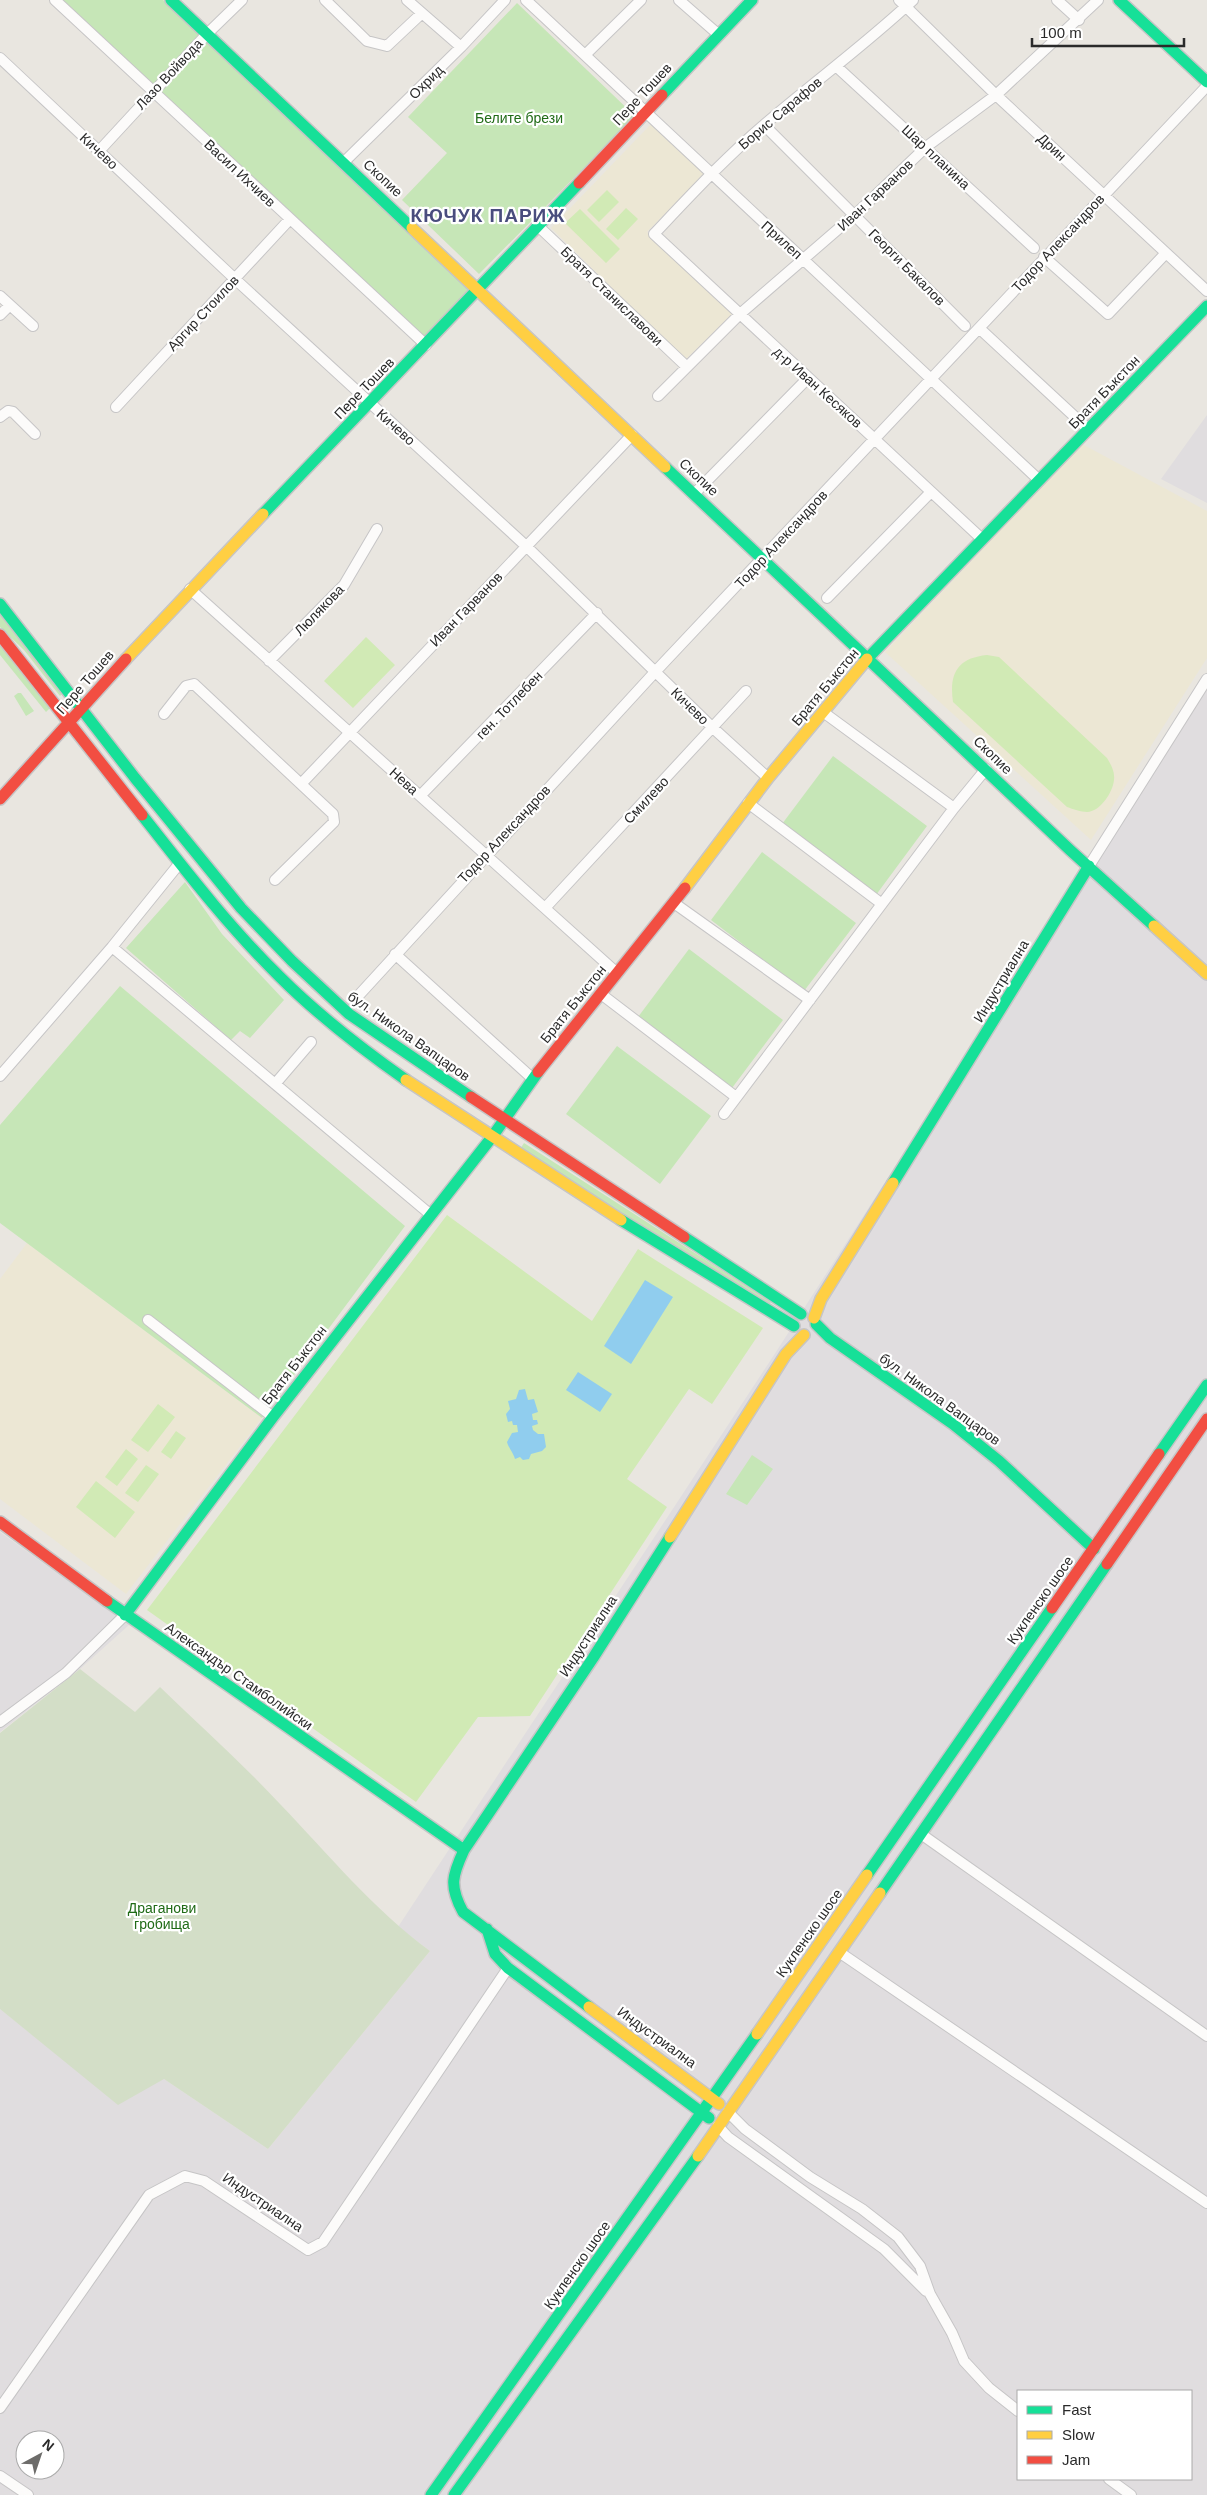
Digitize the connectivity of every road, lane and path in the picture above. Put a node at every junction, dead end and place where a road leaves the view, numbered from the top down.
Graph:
1 (55, 0) edge
2 (171, 0) edge
3 (242, 0) edge
4 (325, 0) edge
5 (407, 0) edge
6 (506, 0) edge
7 (526, 0) edge
8 (641, 0) edge
9 (679, 0) edge
10 (752, 0) edge
11 (1057, 0) edge
12 (1098, 0) edge
13 (1119, 0) edge
14 (906, 2) edge
15 (420, 14) junction
16 (1079, 20) junction
17 (207, 34) junction
18 (718, 35) junction
19 (461, 47) junction
20 (585, 55) junction
21 (0, 58) edge
22 (837, 66) junction
23 (1207, 84) edge
24 (154, 92) junction
25 (996, 95) junction
26 (644, 113) junction
27 (764, 125) junction
28 (926, 148) junction
29 (99, 150) junction
30 (344, 162) junction
31 (710, 174) junction
32 (1104, 195) junction
33 (854, 214) junction
34 (290, 219) junction
35 (537, 225) junction
36 (654, 234) joint
37 (1034, 248) dead end
38 (1166, 253) junction
39 (1044, 257) junction
40 (804, 260) junction
41 (235, 280) junction
42 (478, 289) junction
43 (1207, 291) edge
44 (0, 296) edge
45 (10, 305) junction
46 (1207, 306) edge
47 (740, 314) junction
48 (0, 315) edge
49 (33, 326) dead end
50 (965, 326) dead end
51 (979, 328) junction
52 (426, 345) junction
53 (687, 367) junction
54 (808, 378) junction
55 (931, 379) junction
56 (658, 396) dead end
57 (370, 403) junction
58 (116, 407) dead end
59 (0, 416) edge
60 (1088, 429) junction
61 (35, 434) dead end
62 (632, 435) junction
63 (876, 439) junction
64 (1039, 480) junction
65 (931, 492) junction
66 (694, 494) junction
67 (377, 528) dead end
68 (982, 539) junction
69 (526, 546) junction
70 (763, 559) junction
71 (190, 589) junction
72 (827, 598) dead end
73 (0, 604) edge
74 (598, 613) junction
75 (0, 635) edge
76 (868, 658) junction
77 (269, 660) junction
78 (655, 672) junction
79 (1207, 679) edge
80 (746, 691) dead end
81 (82, 707) junction
82 (823, 712) junction
83 (164, 714) dead end
84 (69, 723) junction
85 (713, 728) junction
86 (349, 732) junction
87 (986, 769) junction
88 (768, 778) junction
89 (301, 784) junction
90 (420, 796) junction
91 (0, 799) edge
92 (748, 803) junction
93 (954, 808) junction
94 (485, 855) junction
95 (179, 864) junction
96 (1089, 866) junction
97 (275, 880) dead end
98 (674, 902) junction
99 (882, 904) junction
100 (545, 908) junction
101 (112, 947) junction
102 (395, 954) junction
103 (617, 973) junction
104 (1207, 974) edge
105 (601, 994) junction
106 (358, 995) dead end
107 (810, 1000) junction
108 (311, 1042) dead end
109 (0, 1076) edge
110 (533, 1079) junction
111 (275, 1084) junction
112 (736, 1097) junction
113 (724, 1114) dead end
114 (504, 1120) junction
115 (492, 1136) junction
116 (430, 1215) junction
117 (148, 1320) dead end
118 (805, 1324) junction
119 (1207, 1384) edge
120 (273, 1417) junction
121 (1207, 1419) edge
122 (0, 1522) edge
123 (1094, 1549) junction
124 (125, 1615) junction
125 (0, 1722) edge
126 (921, 1834) junction
127 (464, 1850) junction
128 (486, 1930) junction
129 (839, 1952) junction
130 (508, 1968) junction
131 (1207, 2036) edge
132 (713, 2097) junction
133 (703, 2112) junction
134 (728, 2112) junction
135 (718, 2126) junction
136 (1207, 2203) edge
137 (930, 2294) junction
138 (0, 2408) edge
139 (1017, 2410) edge
140 (0, 2476) edge
141 (1110, 2480) edge
142 (28, 2495) edge
143 (431, 2495) edge
144 (454, 2495) edge
145 (1131, 2495) edge

1 - 24 street, Васил Ихчиев
2 - 17 street, Скопие
3 - 17 street, Лазо Войвода
4 - 15 street
5 - 15 street
6 - 19 street, Охрид
7 - 20 street, Прилеп
8 - 20 street
9 - 18 street
10 - 18 street, Пере Тошев
11 - 16 street
12 - 16 street, Иван Гарванов
13 - 23 street
14 - 22 street, Борис Сарафов
14 - 25 street, Дрин
15 - 19 street
16 - 25 street, Иван Гарванов
17 - 24 street, Лазо Войвода
17 - 30 street, Скопие
18 - 26 street, Пере Тошев
19 - 30 street, Охрид
20 - 26 street, Прилеп
21 - 29 street, Кичево
22 - 27 street, Борис Сарафов
22 - 28 street, Шар планина
23 - 32 street, Тодор Александров
24 - 29 street, Лазо Войвода
24 - 34 street, Васил Ихчиев
25 - 28 street, Иван Гарванов
25 - 32 street, Дрин
26 - 31 street, Прилеп
26 - 35 street, Пере Тошев
27 - 31 street, Борис Сарафов
27 - 33 street, Георги Бакалов
28 - 33 street, Иван Гарванов
28 - 37 street, Шар планина
29 - 41 street, Кичево
30 - 42 street, Скопие
31 - 36 street, Борис Сарафов
31 - 40 street, Прилеп
32 - 38 street, Дрин
32 - 39 street, Тодор Александров
33 - 40 street, Иван Гарванов
33 - 50 street, Георги Бакалов
34 - 41 street, Аргир Стоилов
34 - 52 street, Васил Ихчиев
35 - 42 street, Пере Тошев
35 - 53 street, Братя Станиславови
36 - 47 street, д-р Иван Кесяков
38 - 39 street
38 - 43 street, Дрин
39 - 51 street, Тодор Александров
40 - 47 street, Иван Гарванов
40 - 55 street, Прилеп
41 - 57 street, Кичево
41 - 58 street, Аргир Стоилов
42 - 52 street, Пере Тошев
42 - 62 street, Скопие
44 - 45 street
45 - 48 street
45 - 49 street
46 - 60 street, Братя Бъкстон
47 - 53 street, Иван Гарванов
47 - 54 street, д-р Иван Кесяков
51 - 55 street, Тодор Александров
51 - 60 street
52 - 57 street, Пере Тошев
53 - 56 street, Иван Гарванов
54 - 63 street, д-р Иван Кесяков
54 - 66 street
55 - 63 street, Тодор Александров
55 - 64 street, Прилеп
57 - 69 street, Кичево
57 - 71 street, Пере Тошев
59 - 61 street
60 - 64 street, Братя Бъкстон
62 - 66 street, Скопие
62 - 69 street, Иван Гарванов
63 - 65 street, д-р Иван Кесяков
63 - 70 street, Тодор Александров
64 - 68 street, Братя Бъкстон
65 - 68 street, д-р Иван Кесяков
65 - 72 street
66 - 70 street, Скопие
67 - 77 street, Люлякова
68 - 76 street, Братя Бъкстон
69 - 74 street, Кичево
69 - 86 street, Иван Гарванов
70 - 76 street, Скопие
70 - 78 street, Тодор Александров
71 - 77 street, Нева
71 - 81 street, Пере Тошев
73 - 81 street, бул. Никола Вапцаров
74 - 78 street, Кичево
74 - 90 street, ген. Тотлебен
75 - 84 street, бул. Никола Вапцаров
76 - 82 street, Братя Бъкстон
76 - 87 street, Скопие
77 - 86 street, Нева
78 - 85 street, Кичево
78 - 94 street, Тодор Александров
79 - 96 street, Индустриална
80 - 85 street, Смилево
81 - 84 street, Пере Тошев
81 - 114 street, бул. Никола Вапцаров
82 - 88 street, Братя Бъкстон
82 - 93 street
83 - 89 street
84 - 91 street, Пере Тошев
84 - 95 street, бул. Никола Вапцаров
85 - 88 street, Кичево
85 - 100 street, Смилево
86 - 89 street, Иван Гарванов
86 - 90 street, Нева
87 - 93 street
87 - 96 street, Скопие
88 - 92 street, Братя Бъкстон
89 - 97 street
90 - 94 street, Нева
92 - 98 street, Братя Бъкстон
92 - 99 street
93 - 99 street
94 - 100 street, Нева
94 - 102 street, Тодор Александров
95 - 101 street
95 - 115 street, бул. Никола Вапцаров
96 - 104 street, Скопие
96 - 118 street, Индустриална
98 - 103 street, Братя Бъкстон
98 - 107 street
99 - 107 street
100 - 103 street, Нева
101 - 109 street
101 - 111 street
102 - 106 street, Тодор Александров
102 - 110 street
103 - 105 street, Братя Бъкстон
105 - 110 street, Братя Бъкстон
105 - 112 street
107 - 112 street
108 - 111 street
110 - 114 street, Братя Бъкстон
111 - 116 street
112 - 113 street
114 - 115 street, Братя Бъкстон
114 - 118 street, бул. Никола Вапцаров
115 - 116 street, Братя Бъкстон
115 - 118 street, бул. Никола Вапцаров
116 - 120 street, Братя Бъкстон
117 - 120 street
118 - 123 street, бул. Никола Вапцаров
118 - 127 street, Индустриална
119 - 123 street, Кукленско шосе
120 - 124 street, Братя Бъкстон
121 - 126 street
122 - 124 street, Александър Стамболийски
123 - 132 street, Кукленско шосе
124 - 125 street
124 - 127 street, Александър Стамболийски
126 - 129 street
126 - 131 street
127 - 128 street, Индустриална
128 - 130 street
128 - 132 street, Индустриална
129 - 134 street
129 - 136 street
130 - 133 street
130 - 138 street, Индустриална
132 - 133 street, Кукленско шосе
132 - 134 street, Индустриална
133 - 135 street
133 - 143 street, Кукленско шосе
134 - 135 street
134 - 137 street
135 - 137 street
135 - 144 street
137 - 139 street
140 - 142 street
141 - 145 street

